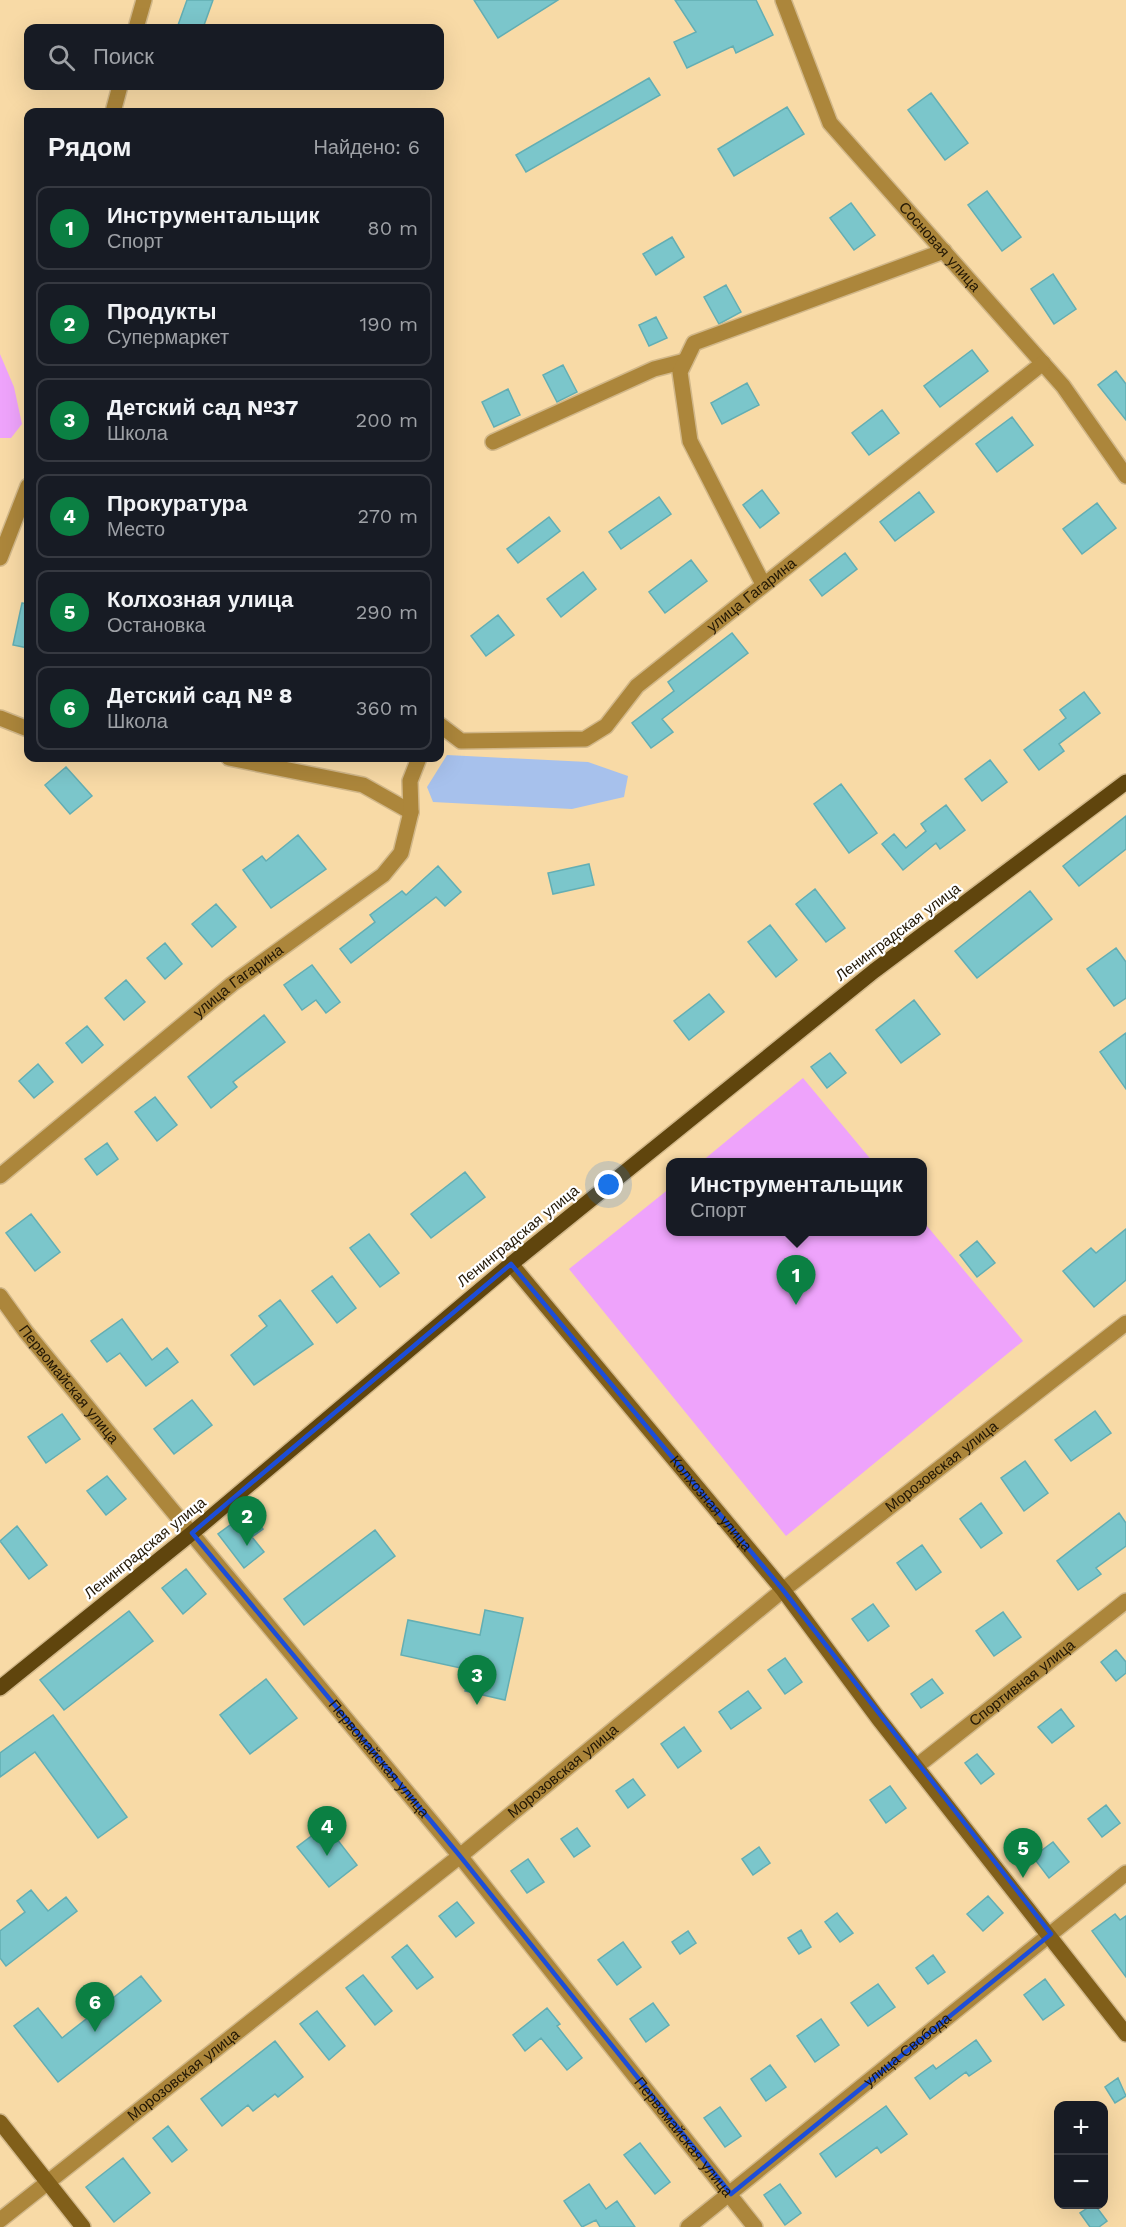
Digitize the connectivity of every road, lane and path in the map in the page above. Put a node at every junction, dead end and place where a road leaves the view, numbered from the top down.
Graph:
1 (144, 0) edge
2 (783, 0) edge
3 (137, 24) edge
4 (119, 90) edge
5 (113, 108) edge
6 (944, 251) junction
7 (685, 361) junction
8 (1043, 363) junction
9 (492, 442) dead end
10 (1126, 476) edge
11 (24, 500) edge
12 (0, 558) edge
13 (763, 584) junction
14 (0, 718) edge
15 (24, 727) edge
16 (444, 727) edge
17 (249, 762) edge
18 (417, 762) edge
19 (1126, 782) edge
20 (411, 812) junction
21 (0, 1176) edge
22 (511, 1264) junction
23 (0, 1296) edge
24 (1126, 1323) edge
25 (192, 1533) junction
26 (783, 1590) junction
27 (1126, 1601) edge
28 (0, 1688) edge
29 (917, 1766) junction
30 (460, 1856) junction
31 (1126, 1873) edge
32 (1050, 1934) junction
33 (1126, 2034) edge
34 (0, 2122) edge
35 (49, 2181) junction
36 (731, 2194) junction
37 (0, 2220) edge
38 (83, 2227) edge
39 (688, 2227) edge
40 (755, 2227) edge

1 - 3 street
2 - 6 street, Сосновая улица
4 - 5 street
6 - 7 street
6 - 8 street, Сосновая улица
7 - 9 street
7 - 13 street
8 - 10 street, Сосновая улица
8 - 13 street, улица Гагарина
11 - 12 street
13 - 16 street, улица Гагарина
14 - 15 street
17 - 20 street
18 - 20 street, улица Гагарина
19 - 22 main road, Ленинградская улица
20 - 21 street, улица Гагарина
22 - 25 main road, Ленинградская улица
22 - 26 main road, Колхозная улица
23 - 25 street, Первомайская улица
24 - 26 street, Морозовская улица
25 - 28 main road, Ленинградская улица
25 - 30 street, Первомайская улица
26 - 29 main road, Колхозная улица
26 - 30 street, Морозовская улица
27 - 29 street, Спортивная улица
29 - 32 main road, Колхозная улица
30 - 35 street, Морозовская улица
30 - 36 street, Первомайская улица
31 - 32 street, улица Свобода
32 - 33 main road, Колхозная улица
32 - 36 street, улица Свобода
34 - 35 main road
35 - 37 street, Морозовская улица
35 - 38 main road
36 - 39 street, улица Свобода
36 - 40 street, Первомайская улица

